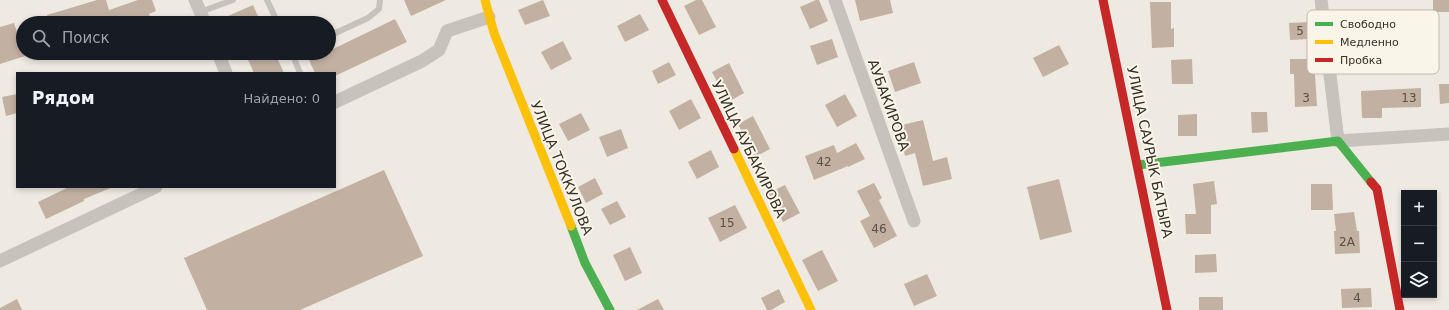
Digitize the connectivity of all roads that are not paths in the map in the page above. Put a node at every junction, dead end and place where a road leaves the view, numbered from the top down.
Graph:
1 (194, 0) edge
2 (234, 0) edge
3 (267, 0) edge
4 (380, 0) edge
5 (485, 0) edge
6 (662, 0) edge
7 (835, 0) edge
8 (1103, 0) edge
9 (1321, 0) edge
10 (1322, 10) edge
11 (201, 16) edge
12 (206, 16) edge
13 (275, 16) edge
14 (490, 17) junction
15 (336, 33) edge
16 (221, 60) edge
17 (295, 60) edge
18 (226, 72) edge
19 (300, 72) edge
20 (1330, 74) edge
21 (336, 102) edge
22 (1449, 134) edge
23 (1338, 141) junction
24 (1138, 164) junction
25 (154, 188) edge
26 (914, 221) dead end
27 (0, 261) edge
28 (610, 310) edge
29 (811, 310) edge
30 (1167, 310) edge
31 (1400, 310) edge

1 - 11 street
2 - 12 lane
3 - 13 lane
4 - 15 lane
5 - 14 street, УЛИЦА ТОККУЛОВА
6 - 29 street, УЛИЦА АУБАКИРОВА
7 - 26 street, АУБАКИРОВА
8 - 24 street, УЛИЦА САУРЫК БАТЫРА
9 - 10 street
14 - 21 street
14 - 28 street, УЛИЦА ТОККУЛОВА
16 - 18 street
17 - 19 lane
20 - 23 street
22 - 23 street
23 - 24 street
23 - 31 street
24 - 30 street, УЛИЦА САУРЫК БАТЫРА
25 - 27 street

